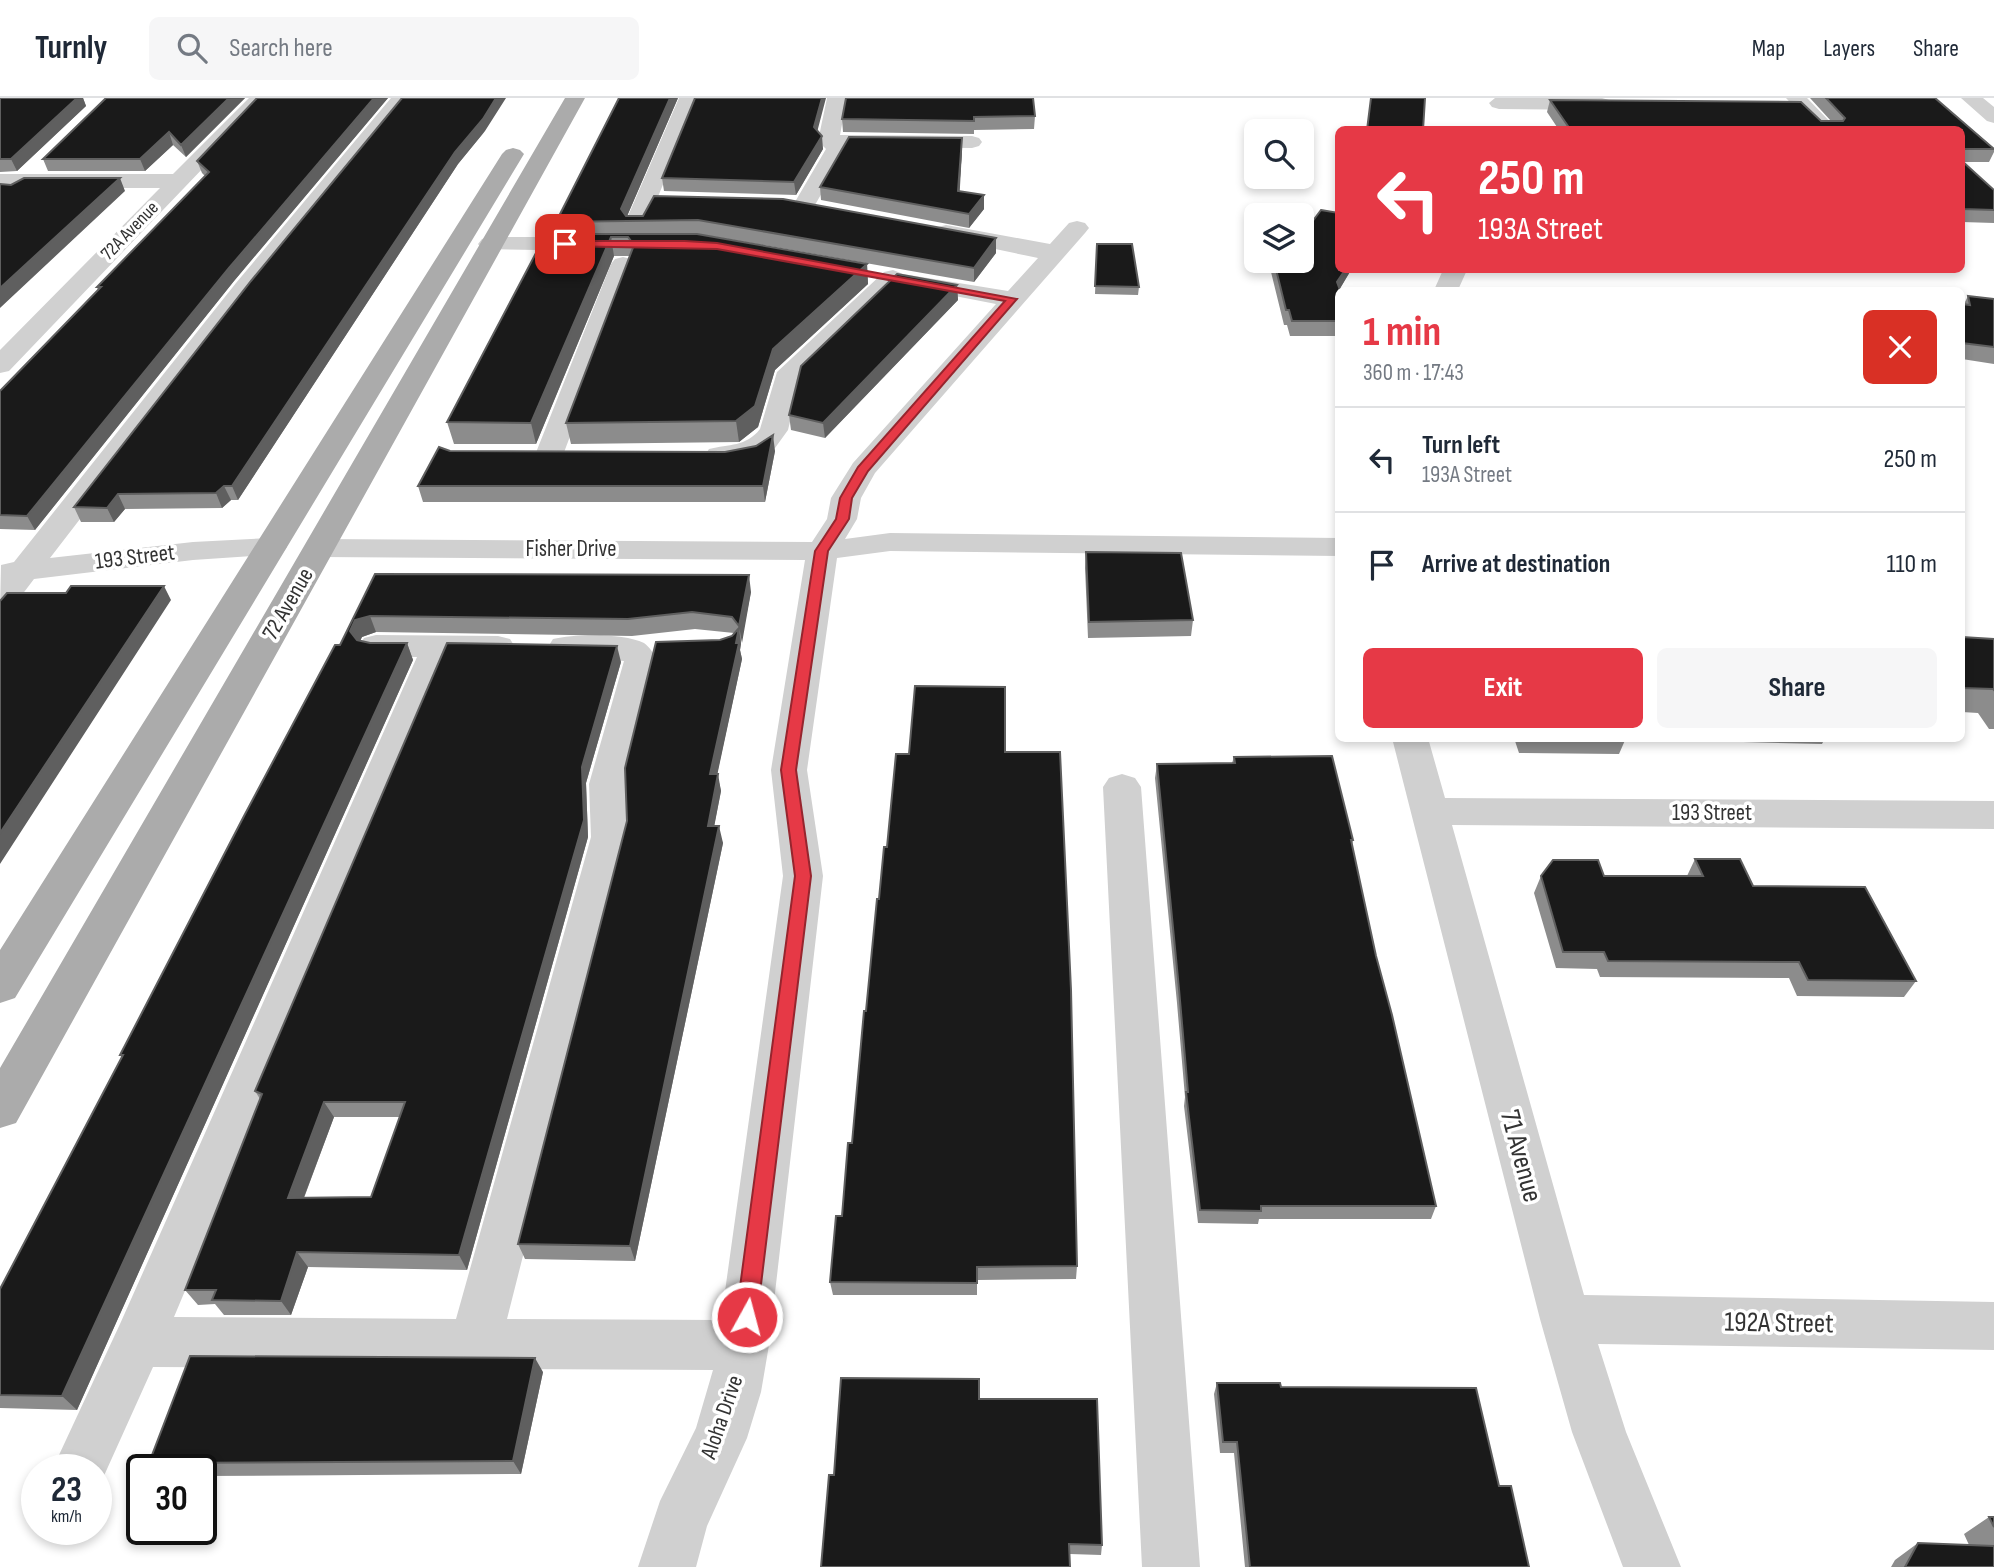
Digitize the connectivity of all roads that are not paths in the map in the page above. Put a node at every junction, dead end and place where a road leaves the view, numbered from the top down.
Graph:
1 (260, 98) edge
2 (401, 98) edge
3 (575, 98) edge
4 (689, 98) edge
5 (837, 98) edge
6 (1971, 98) edge
7 (1799, 101) edge
8 (1627, 104) edge
9 (1776, 105) edge
10 (1502, 107) edge
11 (1994, 117) edge
12 (1824, 126) edge
13 (523, 137) dead end
14 (828, 141) junction
15 (972, 142) edge
16 (46, 159) edge
17 (0, 181) edge
18 (23, 181) junction
19 (179, 181) junction
20 (646, 200) junction
21 (674, 200) edge
22 (0, 204) edge
23 (830, 211) edge
24 (636, 223) edge
25 (923, 228) edge
26 (1077, 228) dead end
27 (652, 243) edge
28 (490, 244) junction
29 (1049, 257) junction
30 (623, 264) edge
31 (1012, 299) junction
32 (398, 340) junction
33 (0, 365) edge
34 (549, 455) edge
35 (686, 455) edge
36 (271, 547) junction
37 (1335, 547) edge
38 (320, 548) junction
39 (822, 551) junction
40 (13, 572) edge
41 (0, 601) edge
42 (376, 646) edge
43 (439, 646) junction
44 (1411, 742) edge
45 (1122, 787) dead end
46 (1430, 811) junction
47 (1994, 815) edge
48 (110, 915) junction
49 (0, 986) edge
50 (0, 1110) edge
51 (1564, 1319) junction
52 (1994, 1326) edge
53 (138, 1342) junction
54 (475, 1343) junction
55 (743, 1345) junction
56 (86, 1454) edge
57 (667, 1567) edge
58 (1171, 1567) edge
59 (1652, 1567) edge

1 - 19 street, 72A Avenue
2 - 40 street
3 - 28 main road, 72 Avenue
4 - 20 street
5 - 14 street
6 - 11 street
7 - 9 street
7 - 12 street
8 - 10 street
13 - 32 main road, 72 Avenue
14 - 15 street
14 - 23 street
16 - 18 street
17 - 18 street
18 - 19 street
18 - 22 street
19 - 33 street, 72A Avenue
20 - 21 street
20 - 24 street
25 - 29 street
26 - 29 street, Aloha Drive
27 - 28 street
28 - 38 main road, 72 Avenue
29 - 31 street, Aloha Drive
30 - 34 street
31 - 35 street
31 - 39 street, Aloha Drive
32 - 36 main road, 72 Avenue
32 - 38 main road
36 - 40 street, 193 Street
36 - 48 main road
36 - 49 main road, 72 Avenue
37 - 39 street, Fisher Drive
38 - 39 street, Fisher Drive
38 - 48 main road, 72 Avenue
39 - 55 street, Aloha Drive
40 - 41 street
42 - 43 street
43 - 53 street
43 - 54 street
44 - 46 street, 71 Avenue
45 - 58 street
46 - 47 street, 193 Street
46 - 51 street, 71 Avenue
48 - 50 main road, 72 Avenue
51 - 52 street, 192A Street
51 - 59 street, 71 Avenue
53 - 54 street
53 - 56 street
54 - 55 street
55 - 57 street, Aloha Drive

